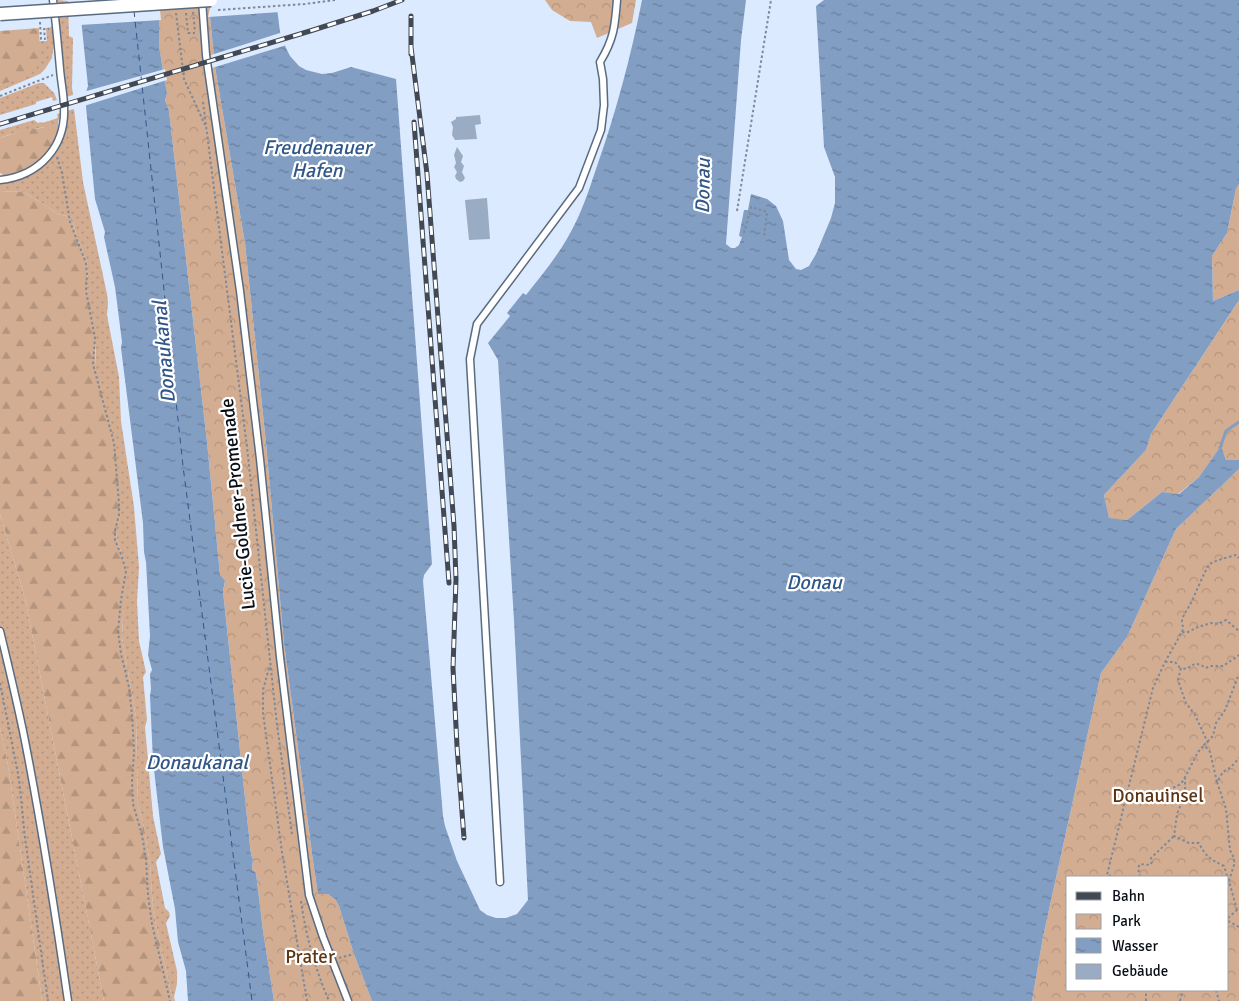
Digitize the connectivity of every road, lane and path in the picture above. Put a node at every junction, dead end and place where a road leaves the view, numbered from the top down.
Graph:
1 (53, 0) edge
2 (202, 0) edge
3 (211, 0) edge
4 (617, 0) edge
5 (771, 0) edge
6 (192, 8) dead end
7 (175, 9) dead end
8 (186, 12) dead end
9 (0, 14) edge
10 (40, 22) dead end
11 (44, 31) dead end
12 (60, 72) junction
13 (0, 96) edge
14 (203, 99) dead end
15 (206, 127) junction
16 (54, 149) junction
17 (0, 180) edge
18 (737, 211) dead end
19 (744, 233) dead end
20 (764, 237) dead end
21 (1238, 554) edge
22 (1239, 558) edge
23 (1239, 630) edge
24 (0, 631) edge
25 (1182, 632) junction
26 (1239, 655) edge
27 (1165, 662) junction
28 (270, 666) junction
29 (1180, 668) junction
30 (1239, 674) edge
31 (0, 683) edge
32 (1208, 743) junction
33 (1204, 746) junction
34 (1239, 758) edge
35 (1185, 777) junction
36 (1217, 782) junction
37 (1164, 792) dead end
38 (1174, 836) junction
39 (293, 840) dead end
40 (1112, 876) edge
41 (1140, 876) edge
42 (1227, 876) edge
43 (1229, 881) edge
44 (500, 882) dead end
45 (301, 898) dead end
46 (1238, 909) edge
47 (1229, 919) edge
48 (354, 954) dead end
49 (345, 956) dead end
50 (48, 1001) edge
51 (68, 1001) edge
52 (170, 1001) edge
53 (307, 1001) edge
54 (329, 1001) edge
55 (348, 1001) edge

1 - 12 lane
2 - 55 lane
3 - 9 street, bridge
4 - 44 lane
5 - 18 path
6 - 8 path
7 - 15 path
10 - 11 path
12 - 13 path
12 - 16 lane
14 - 15 path, Lucie-Goldner-Promenade
15 - 28 path, Lucie-Goldner-Promenade
16 - 17 lane
16 - 52 path
19 - 20 path
21 - 22 path
21 - 25 path
23 - 25 path
24 - 51 lane
25 - 27 path
26 - 29 path
27 - 29 path
27 - 40 path
28 - 39 path, Lucie-Goldner-Promenade
28 - 53 path
29 - 32 path
30 - 32 path
31 - 50 path
32 - 33 path
33 - 35 path
33 - 36 path
34 - 36 path
35 - 37 path
35 - 38 path
36 - 43 path
38 - 41 path
38 - 42 path
43 - 46 path
45 - 54 path
46 - 47 path
48 - 49 path

